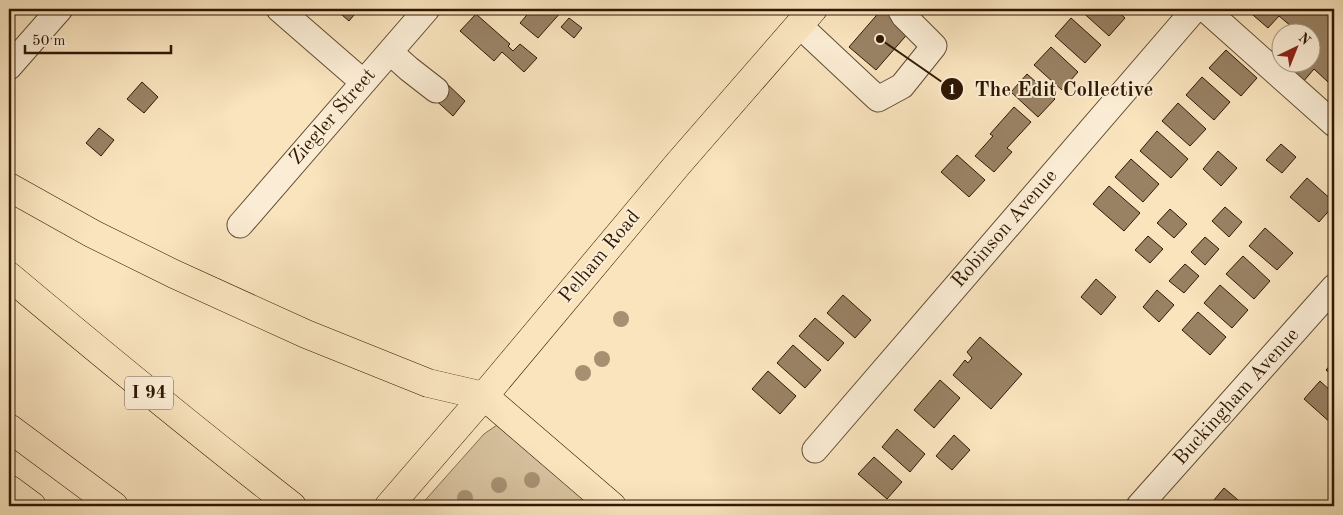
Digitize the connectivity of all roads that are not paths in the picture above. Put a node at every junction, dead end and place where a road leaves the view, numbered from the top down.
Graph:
1 (60, 9) edge
2 (279, 9) edge
3 (427, 9) edge
4 (900, 9) edge
5 (1195, 9) edge
6 (1205, 9) edge
7 (806, 17) edge
8 (390, 52) junction
9 (9, 67) edge
10 (363, 82) junction
11 (436, 90) dead end
12 (1334, 124) edge
13 (9, 187) edge
14 (240, 225) dead end
15 (9, 276) edge
16 (1334, 287) edge
17 (484, 396) junction
18 (9, 428) edge
19 (815, 450) dead end
20 (9, 488) edge
21 (32, 506) edge
22 (114, 506) edge
23 (292, 506) edge
24 (389, 506) edge
25 (612, 506) edge
26 (1139, 506) edge

1 - 9 street
2 - 10 street
3 - 8 street, Ziegler Street
4 - 7 street
5 - 19 street, Robinson Avenue
6 - 12 street
7 - 17 main road, Pelham Road
8 - 10 street, Ziegler Street
8 - 11 street
10 - 14 street, Ziegler Street
13 - 17 main road
15 - 23 main road, I 94
16 - 26 street, Buckingham Avenue
17 - 24 main road, Pelham Road
17 - 25 main road
18 - 22 main road
20 - 21 main road

